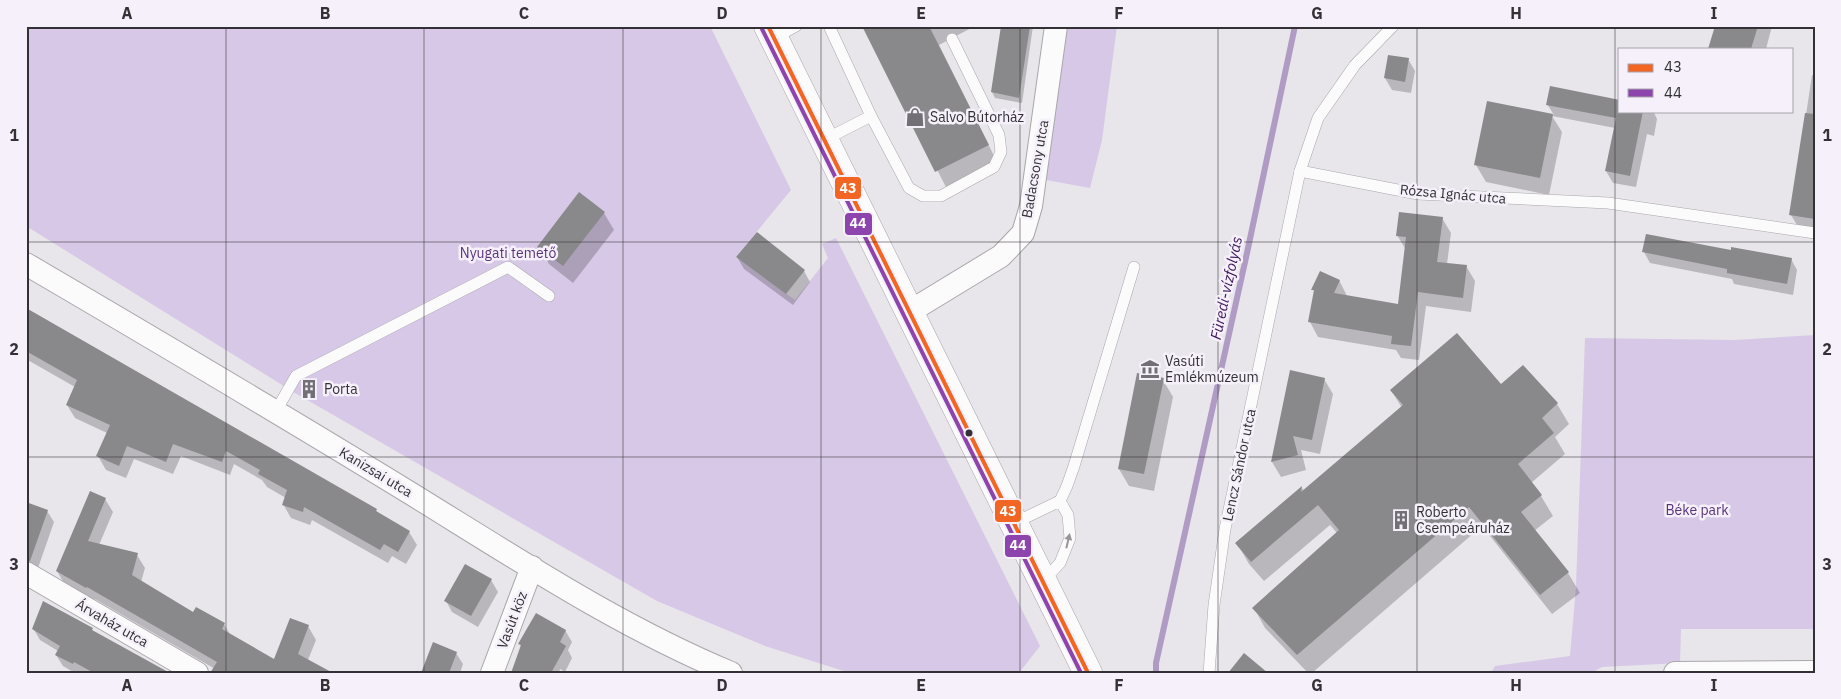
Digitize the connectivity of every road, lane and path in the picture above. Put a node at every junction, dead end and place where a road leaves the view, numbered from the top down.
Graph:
1 (829, 26) edge
2 (1056, 26) edge
3 (1393, 26) edge
4 (780, 30) edge
5 (952, 39) dead end
6 (871, 116) junction
7 (824, 140) junction
8 (1300, 171) junction
9 (1815, 233) edge
10 (26, 264) edge
11 (1134, 267) dead end
12 (549, 296) dead end
13 (909, 312) junction
14 (276, 411) junction
15 (1060, 501) junction
16 (1014, 522) junction
17 (532, 567) junction
18 (26, 574) edge
19 (1043, 581) junction
20 (1815, 672) edge
21 (197, 673) edge
22 (492, 673) edge
23 (731, 673) edge
24 (1088, 673) edge
25 (1209, 673) edge
26 (1675, 673) edge

1 - 6 lane
2 - 13 street, Badacsony utca
3 - 8 lane, Lencz Sándor utca
4 - 7 street
5 - 6 lane
6 - 7 lane
7 - 13 street
8 - 9 lane, Rózsa Ignác utca
8 - 25 lane, Lencz Sándor utca
10 - 14 street, Kanizsai utca
11 - 15 lane
12 - 14 lane
13 - 16 street
14 - 17 street, Kanizsai utca
15 - 16 lane
19 -> 15 lane
16 - 19 street
17 - 22 street, Vasút köz
17 - 23 street, Kanizsai utca
18 - 21 street, Árvaház utca
19 - 24 street
20 - 26 street

